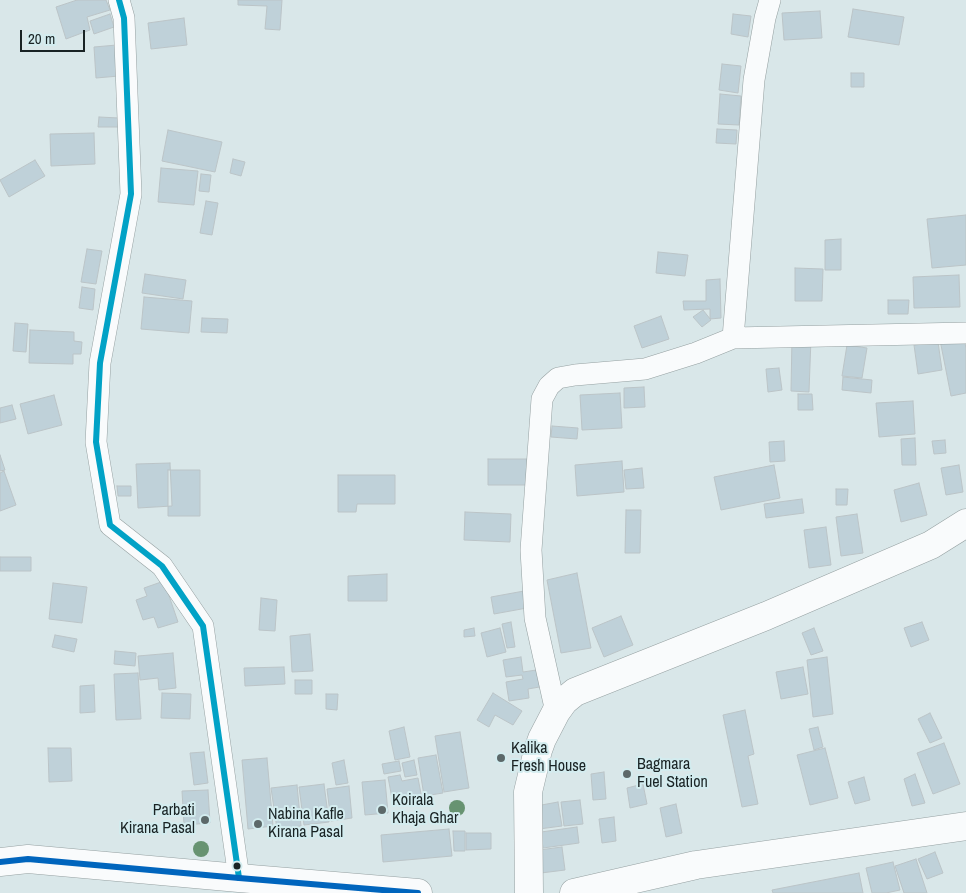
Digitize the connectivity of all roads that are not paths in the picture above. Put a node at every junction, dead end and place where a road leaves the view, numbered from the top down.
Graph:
1 (119, 0) edge
2 (770, 0) edge
3 (966, 332) edge
4 (733, 338) junction
5 (966, 523) edge
6 (556, 712) junction
7 (966, 826) edge
8 (0, 862) edge
9 (239, 878) junction
10 (308, 889) edge
11 (418, 893) edge
12 (529, 893) edge
13 (574, 893) edge

1 - 9 street
2 - 4 street
3 - 4 street
4 - 6 street
5 - 6 main road
6 - 12 main road
7 - 13 main road
8 - 9 main road
9 - 10 main road
10 - 11 main road

